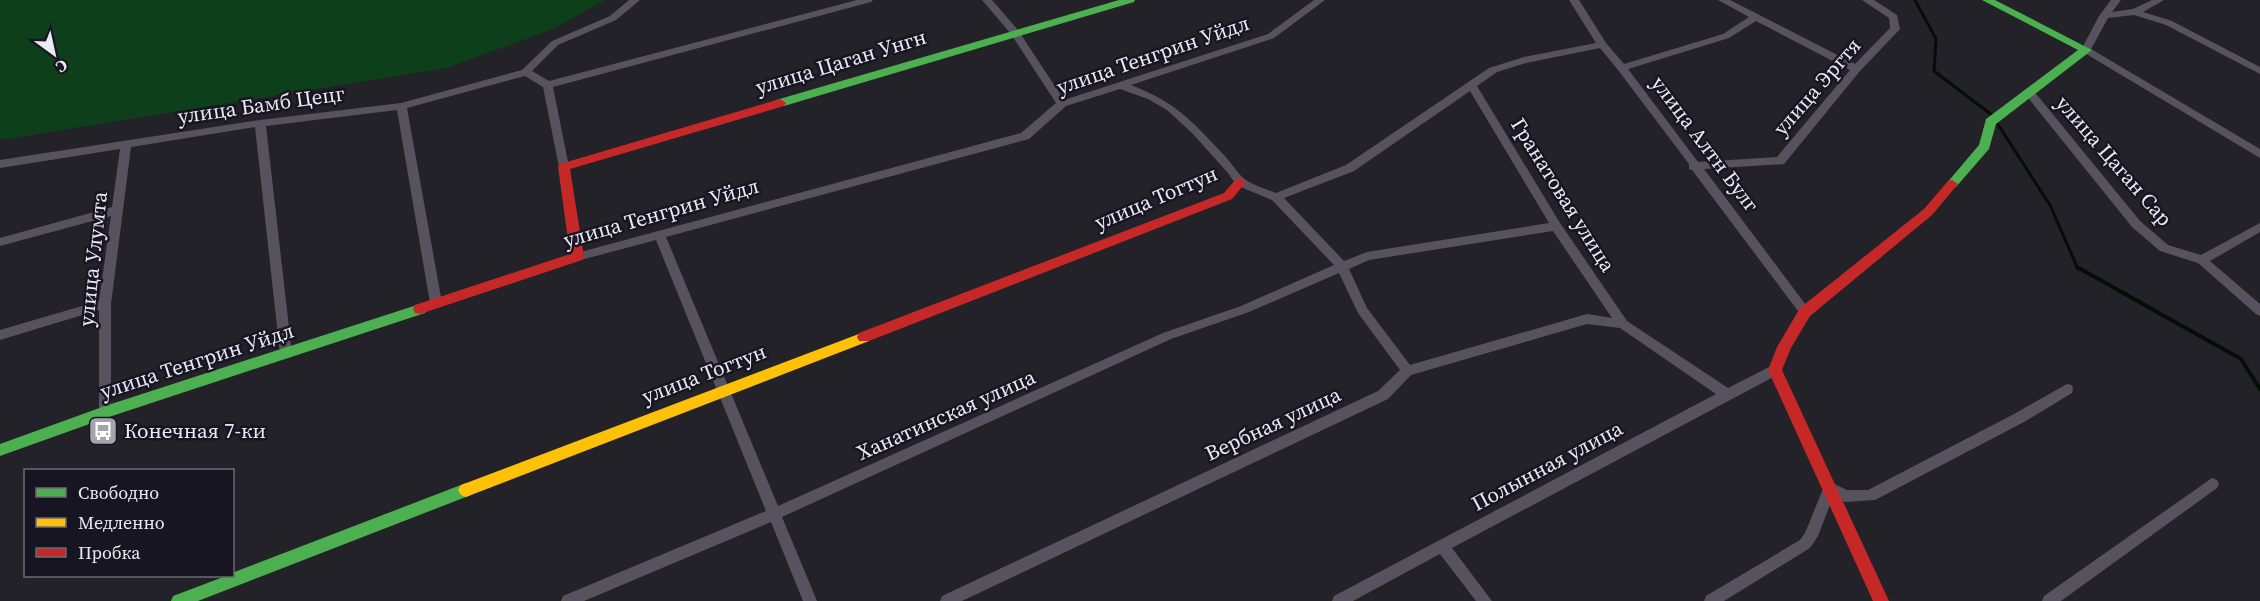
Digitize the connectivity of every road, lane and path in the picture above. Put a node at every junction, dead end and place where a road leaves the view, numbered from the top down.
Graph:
1 (635, 0) edge
2 (868, 0) edge
3 (987, 0) edge
4 (1130, 0) edge
5 (1320, 0) edge
6 (1574, 0) edge
7 (1723, 0) edge
8 (1867, 0) edge
9 (1987, 0) edge
10 (2116, 0) edge
11 (2158, 0) edge
12 (2135, 12) junction
13 (2104, 16) junction
14 (1756, 17) junction
15 (1015, 33) junction
16 (1602, 45) junction
17 (2086, 50) junction
18 (1622, 68) junction
19 (1856, 69) junction
20 (2260, 71) edge
21 (526, 72) junction
22 (548, 85) junction
23 (1123, 86) junction
24 (1472, 86) junction
25 (2029, 92) junction
26 (1062, 104) junction
27 (401, 106) junction
28 (260, 123) junction
29 (126, 145) junction
30 (2260, 154) edge
31 (0, 164) edge
32 (1694, 166) junction
33 (564, 167) junction
34 (1240, 182) junction
35 (1276, 197) junction
36 (117, 210) junction
37 (1556, 226) junction
38 (2260, 227) edge
39 (659, 234) junction
40 (0, 242) edge
41 (577, 257) junction
42 (2202, 260) junction
43 (1342, 266) junction
44 (436, 303) junction
45 (105, 304) junction
46 (2260, 311) edge
47 (1805, 312) junction
48 (1623, 324) junction
49 (0, 335) edge
50 (286, 354) junction
51 (1775, 370) junction
52 (1407, 371) junction
53 (2067, 388) dead end
54 (722, 390) junction
55 (1727, 394) junction
56 (105, 412) junction
57 (0, 450) edge
58 (2212, 484) dead end
59 (1830, 488) junction
60 (775, 514) junction
61 (1442, 546) junction
62 (179, 601) edge
63 (568, 601) edge
64 (810, 601) edge
65 (947, 601) edge
66 (1339, 601) edge
67 (1485, 601) edge
68 (1711, 601) edge
69 (1881, 601) edge
70 (2049, 601) edge

1 - 21 street
2 - 22 street
3 - 15 street
4 - 15 street, улица Цаган Унгн
5 - 23 street, улица Тенгрин Уйдл
6 - 16 street, улица Алтн Булг
7 - 14 street
8 - 19 street, улица Эргтя
9 - 17 street
10 - 13 street
11 - 12 street
12 - 13 street
12 - 20 street
13 - 17 street
14 - 18 street
14 - 19 street
15 - 26 street
15 - 33 street, улица Цаган Унгн
16 - 18 street, улица Алтн Булг
16 - 24 street
17 - 25 street
17 - 30 street
18 - 32 street, улица Алтн Булг
19 - 32 street, улица Эргтя
21 - 22 street
21 - 27 street, улица Бамб Цецг
22 - 33 street
23 - 26 street, улица Тенгрин Уйдл
23 - 34 street
24 - 35 street
24 - 37 street, Гранатовая улица
25 - 42 street, улица Цаган Сар
25 - 47 street
26 - 39 street, улица Тенгрин Уйдл
27 - 28 street, улица Бамб Цецг
27 - 44 street
28 - 29 street, улица Бамб Цецг
28 - 50 street
29 - 31 street, улица Бамб Цецг
29 - 36 street, улица Улумта
32 - 47 street, улица Алтн Булг
33 - 41 street
34 - 35 street
34 - 54 street, улица Тогтун
35 - 43 street
36 - 40 street
36 - 45 street, улица Улумта
37 - 43 street, Ханатинская улица
37 - 48 street, Гранатовая улица
38 - 42 street
39 - 41 street, улица Тенгрин Уйдл
39 - 54 street
41 - 44 street, улица Тенгрин Уйдл
42 - 46 street, улица Цаган Сар
43 - 52 street
43 - 60 street, Ханатинская улица
44 - 50 street, улица Тенгрин Уйдл
45 - 49 street
45 - 56 street, улица Улумта
47 - 51 street
48 - 52 street, Вербная улица
48 - 55 street
50 - 56 street, улица Тенгрин Уйдл
51 - 55 street, Полынная улица
51 - 59 street
52 - 65 street, Вербная улица
53 - 59 street
54 - 60 street
54 - 62 street, улица Тогтун
55 - 61 street, Полынная улица
56 - 57 street, улица Тенгрин Уйдл
58 - 70 street
59 - 68 street
59 - 69 street
60 - 63 street, Ханатинская улица
60 - 64 street
61 - 66 street, Полынная улица
61 - 67 street

